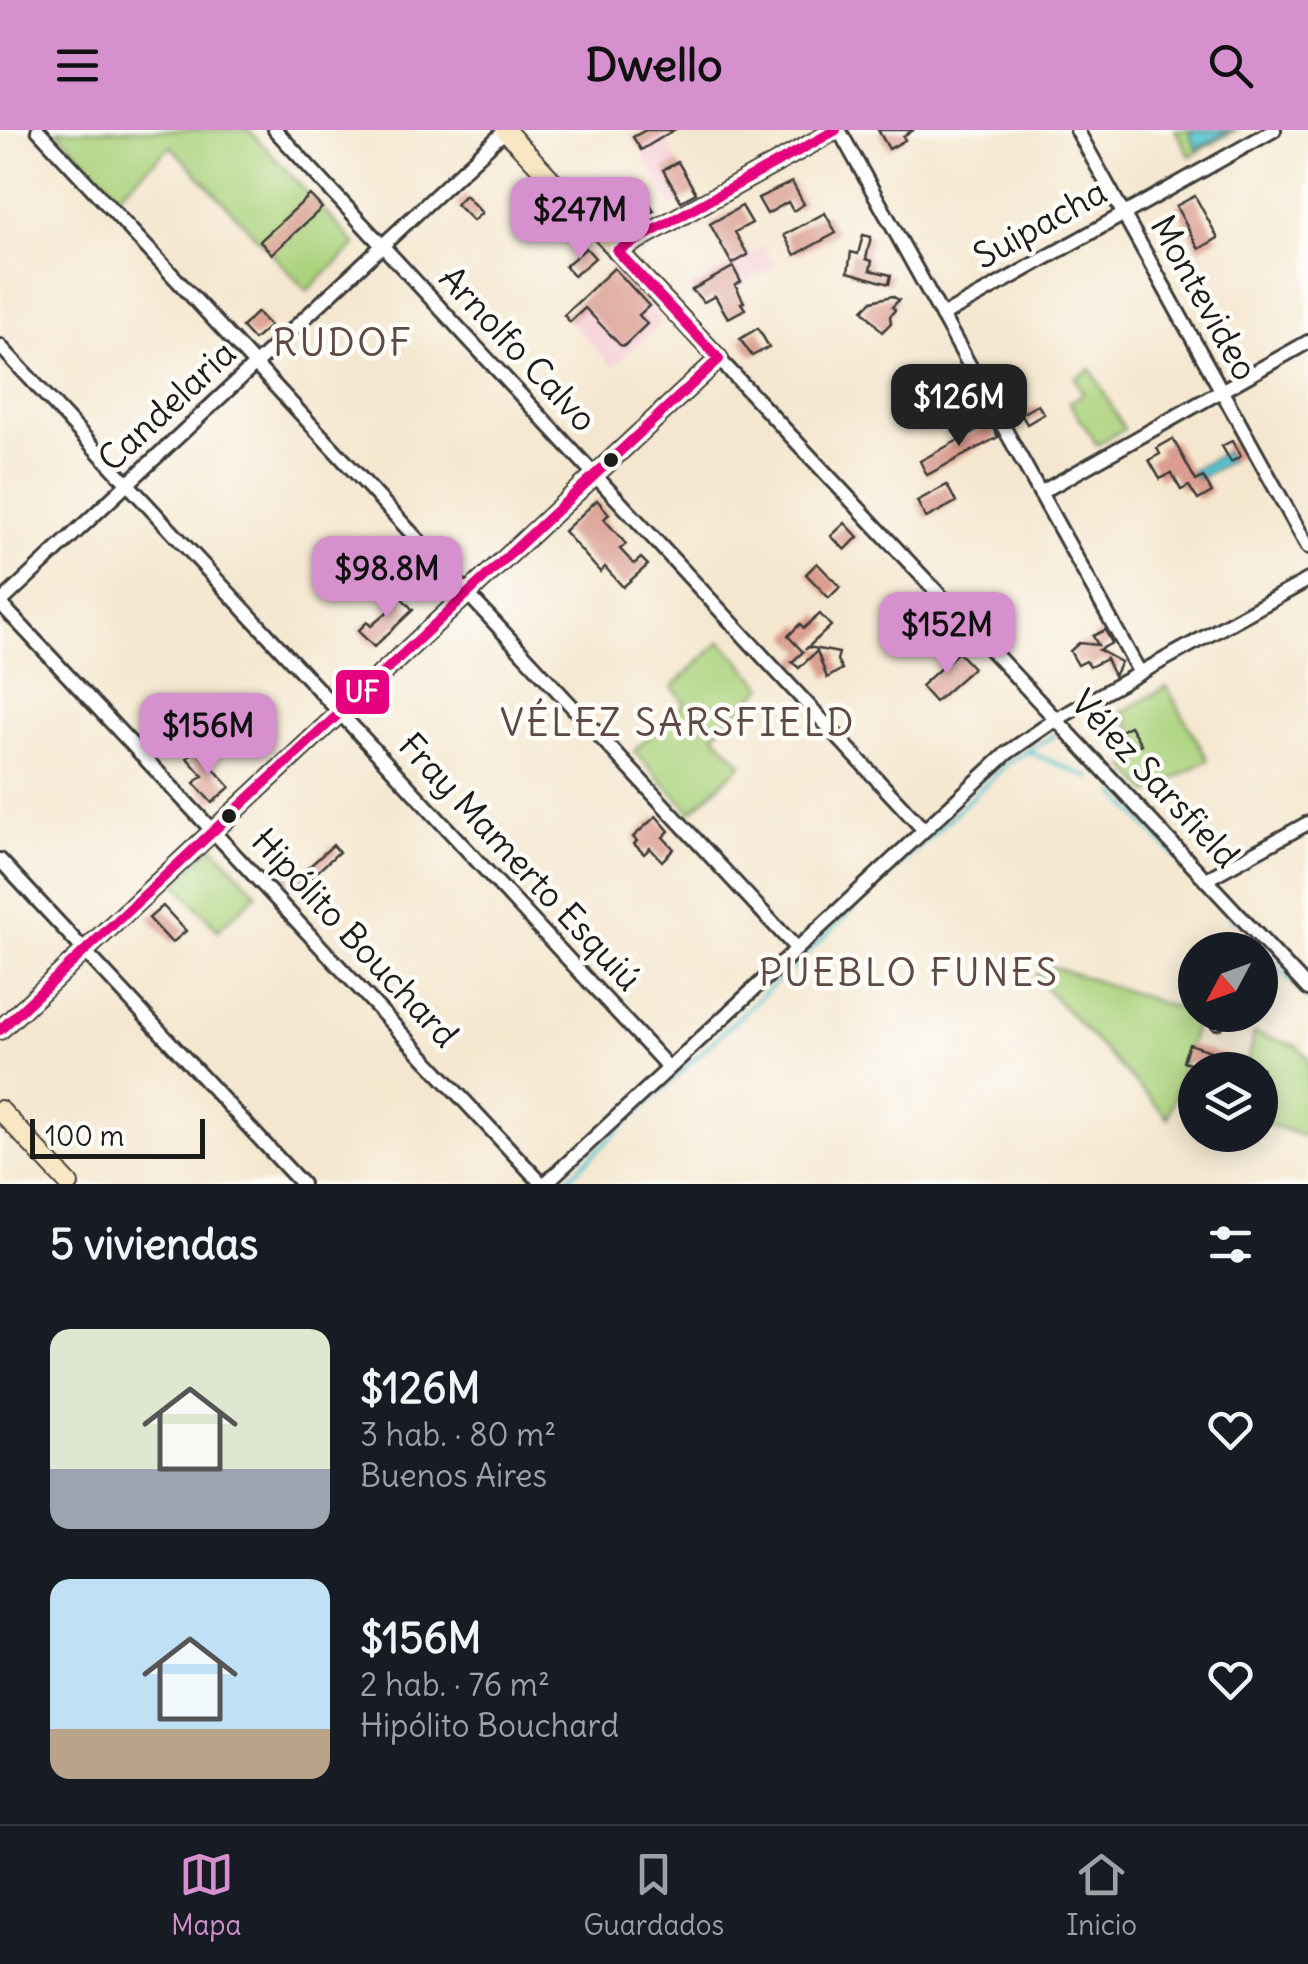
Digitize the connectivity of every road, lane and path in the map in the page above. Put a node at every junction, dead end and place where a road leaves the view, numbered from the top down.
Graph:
1 (38, 130) edge
2 (275, 130) edge
3 (506, 130) edge
4 (837, 130) edge
5 (1076, 130) edge
6 (1274, 130) edge
7 (1123, 214) junction
8 (382, 246) junction
9 (617, 251) junction
10 (942, 316) junction
11 (1308, 342) edge
12 (0, 346) edge
13 (720, 359) junction
14 (255, 364) junction
15 (1221, 390) junction
16 (595, 476) junction
17 (128, 484) junction
18 (1040, 493) junction
19 (1308, 547) edge
20 (1308, 580) edge
21 (468, 594) junction
22 (0, 603) edge
23 (1140, 673) junction
24 (340, 713) junction
25 (1055, 720) junction
26 (1308, 824) edge
27 (922, 828) junction
28 (214, 830) junction
29 (0, 860) edge
30 (1205, 880) junction
31 (795, 948) junction
32 (85, 951) junction
33 (1308, 989) edge
34 (0, 1030) edge
35 (669, 1068) junction
36 (0, 1110) edge
37 (69, 1184) edge
38 (302, 1184) edge
39 (544, 1184) edge

1 - 14 street
2 - 8 street, Arnolfo Calvo
3 - 8 street, Candelaria
3 - 9 main road, Vélez Sarsfield
4 - 9 main road
4 - 10 street
5 - 7 street, Montevideo
6 - 7 street, Suipacha
7 - 10 street, Suipacha
7 - 15 street, Montevideo
8 - 14 street, Candelaria
8 - 16 street, Arnolfo Calvo
9 - 13 main road, Vélez Sarsfield
10 - 18 street
11 - 15 street
12 - 17 street, Fray Mamerto Esquiú
13 - 16 main road
13 - 25 street, Vélez Sarsfield
14 - 17 street, Candelaria
14 - 21 street
15 - 18 street
15 - 19 street, Montevideo
16 - 21 main road
16 - 27 street, Arnolfo Calvo
17 - 22 street, Candelaria
17 - 24 street, Fray Mamerto Esquiú
18 - 23 street
20 - 23 street
21 - 24 main road
21 - 31 street
22 - 28 street, Hipólito Bouchard
23 - 25 street
24 - 28 main road
24 - 35 street, Fray Mamerto Esquiú
25 - 27 street
25 - 30 street, Vélez Sarsfield
26 - 30 street
27 - 31 street
28 - 32 main road
28 - 39 street, Hipólito Bouchard
29 - 32 street
30 - 33 street, Vélez Sarsfield
31 - 35 street
32 - 34 main road
32 - 38 street
35 - 39 street
36 - 37 main road

